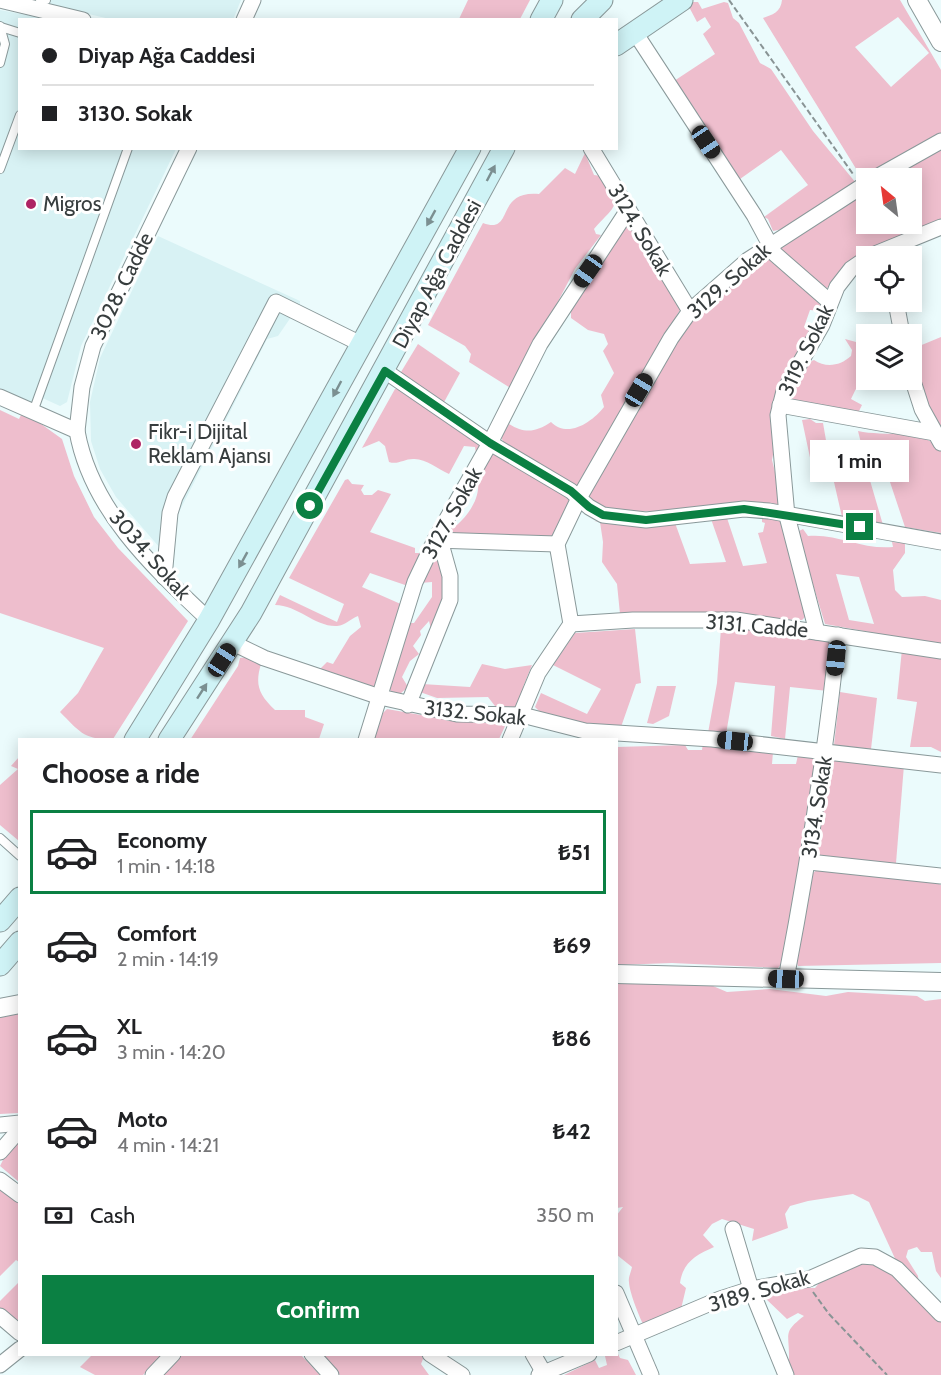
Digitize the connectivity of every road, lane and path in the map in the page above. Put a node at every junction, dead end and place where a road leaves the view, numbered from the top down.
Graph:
1 (0, 0) edge
2 (40, 0) edge
3 (46, 0) edge
4 (253, 0) edge
5 (552, 0) edge
6 (602, 0) edge
7 (682, 0) edge
8 (729, 0) edge
9 (917, 0) edge
10 (75, 18) edge
11 (245, 18) edge
12 (542, 18) edge
13 (584, 18) edge
14 (0, 27) edge
15 (18, 32) edge
16 (634, 32) junction
17 (941, 42) edge
18 (618, 44) edge
19 (0, 63) edge
20 (18, 120) edge
21 (941, 141) edge
22 (127, 150) edge
23 (188, 150) edge
24 (469, 150) edge
25 (503, 150) edge
26 (592, 150) edge
27 (893, 168) edge
28 (0, 169) edge
29 (856, 174) edge
30 (856, 190) edge
31 (628, 210) junction
32 (941, 227) edge
33 (769, 246) junction
34 (903, 246) edge
35 (856, 268) edge
36 (830, 302) junction
37 (690, 312) junction
38 (361, 344) junction
39 (385, 371) junction
40 (916, 390) edge
41 (0, 397) edge
42 (780, 405) junction
43 (33, 412) junction
44 (77, 431) junction
45 (938, 438) edge
46 (490, 443) junction
47 (579, 498) junction
48 (787, 516) junction
49 (437, 540) junction
50 (941, 542) edge
51 (558, 544) junction
52 (164, 577) junction
53 (209, 620) junction
54 (571, 624) junction
55 (817, 632) junction
56 (838, 635) junction
57 (233, 643) junction
58 (941, 651) edge
59 (380, 697) junction
60 (408, 705) junction
61 (522, 715) junction
62 (136, 738) edge
63 (170, 738) edge
64 (367, 738) edge
65 (511, 738) edge
66 (826, 751) junction
67 (941, 765) edge
68 (0, 838) edge
69 (18, 854) edge
70 (809, 862) junction
71 (941, 876) edge
72 (18, 900) edge
73 (0, 921) edge
74 (18, 944) edge
75 (0, 965) edge
76 (618, 974) edge
77 (786, 979) junction
78 (941, 982) edge
79 (18, 1004) edge
80 (0, 1008) edge
81 (18, 1123) edge
82 (0, 1125) edge
83 (18, 1131) edge
84 (0, 1152) edge
85 (0, 1180) edge
86 (18, 1194) edge
87 (733, 1229) dead end
88 (806, 1280) junction
89 (751, 1289) junction
90 (618, 1298) edge
91 (941, 1314) edge
92 (2, 1322) edge
93 (18, 1332) edge
94 (635, 1336) junction
95 (618, 1342) edge
96 (18, 1351) edge
97 (171, 1356) edge
98 (314, 1356) edge
99 (433, 1356) edge
100 (534, 1356) edge
101 (584, 1356) edge
102 (0, 1365) edge
103 (542, 1374) edge
104 (153, 1375) edge
105 (331, 1375) edge
106 (462, 1375) edge
107 (651, 1375) edge
108 (786, 1375) edge
109 (886, 1375) edge

1 - 10 street
2 - 3 lane
4 - 11 street
5 - 12 main road
6 - 13 main road
7 - 16 main road
8 - 29 path
9 - 17 street
14 - 15 lane
14 - 19 lane
16 - 18 main road
16 - 33 street
20 - 28 lane
21 - 27 street
22 - 43 lane
23 - 44 street, 3028. Cadde
24 -> 38 main road, Diyap Ağa Caddesi
39 -> 25 main road, Diyap Ağa Caddesi
26 - 31 street, 3124. Sokak
30 - 33 street, 3129. Sokak
31 - 37 street, 3124. Sokak
31 - 46 street, 3127. Sokak
32 - 34 street, 3119. Sokak
33 - 36 street
33 - 37 street, 3129. Sokak
35 - 36 street, 3119. Sokak
36 - 42 street, 3119. Sokak
37 - 47 street, 3129. Sokak
38 - 52 street
38 -> 53 main road, Diyap Ağa Caddesi
39 - 46 street
39 - 57 main road, Diyap Ağa Caddesi
40 - 45 street
41 - 43 street
42 - 45 street
42 - 48 street, 3119. Sokak
43 - 44 street
44 - 52 street, 3034. Sokak
46 - 47 street
46 - 49 street, 3127. Sokak
47 - 48 street
47 - 51 street, 3129. Sokak
48 - 50 street
48 - 55 street, 3119. Sokak
49 - 51 street
49 - 59 street, 3127. Sokak
49 - 60 street
51 - 54 street
52 - 53 street, 3034. Sokak
53 - 62 main road, Diyap Ağa Caddesi
54 - 55 street, 3131. Cadde
54 - 61 street
55 - 56 street, 3131. Cadde
56 - 58 street, 3131. Cadde
56 - 66 street, 3134. Sokak
57 - 59 street, 3132. Sokak
63 -> 57 main road, Diyap Ağa Caddesi
59 - 60 street, 3132. Sokak
59 - 64 street, 3127. Sokak
60 - 61 street, 3132. Sokak
61 - 65 street
61 - 66 street, 3132. Sokak
66 - 67 street, 3132. Sokak
66 - 70 street, 3134. Sokak
68 - 69 lane
70 - 71 street
70 - 77 street, 3134. Sokak
72 - 73 main road
74 - 75 main road
76 - 77 street
77 - 78 street
79 - 80 street
81 - 82 street
83 - 84 street
85 - 86 street
87 - 89 street
88 - 89 street, 3189. Sokak
88 - 91 street, 3189. Sokak
88 - 109 path
89 - 94 street, 3189. Sokak
89 - 108 street
90 - 94 street
92 - 93 street
94 - 95 street, 3189. Sokak
94 - 107 street
96 - 102 street
97 - 104 street
98 - 105 street
99 - 106 street
100 - 103 street
101 - 103 street

